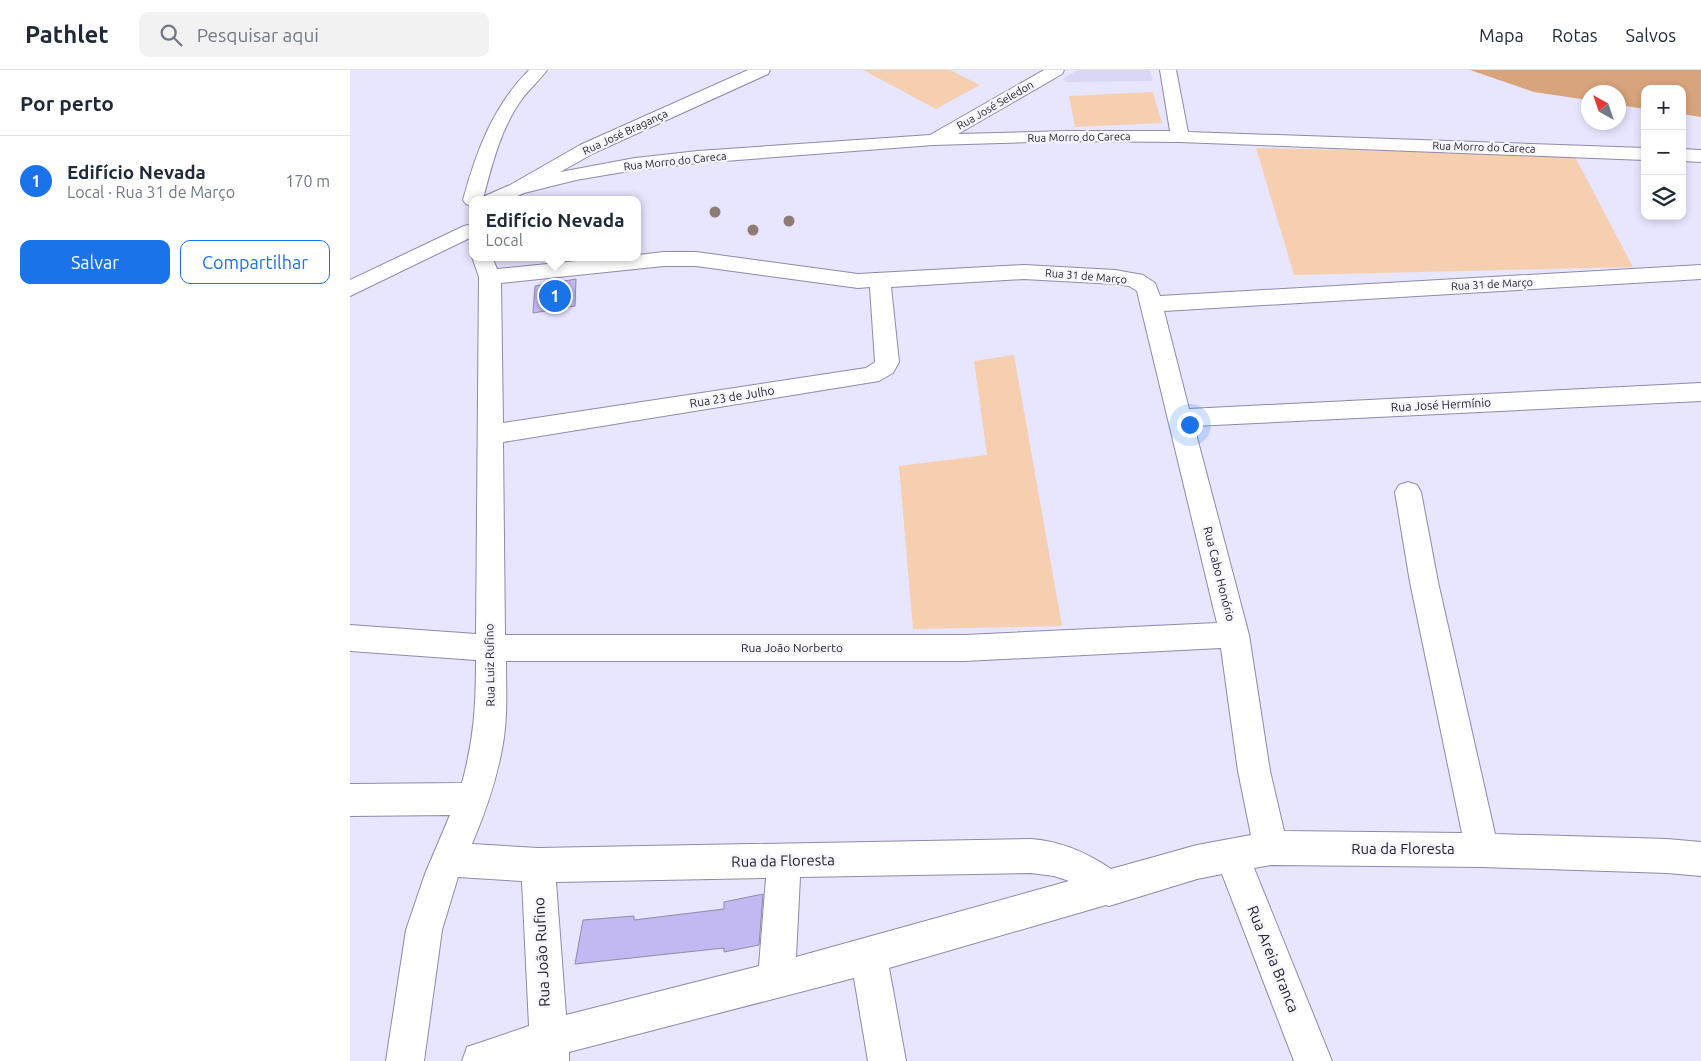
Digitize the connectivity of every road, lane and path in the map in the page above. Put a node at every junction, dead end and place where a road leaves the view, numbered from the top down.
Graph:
1 (539, 70) edge
2 (762, 70) edge
3 (1056, 70) edge
4 (1168, 70) edge
5 (1180, 136) junction
6 (933, 140) junction
7 (1641, 154) edge
8 (1686, 156) edge
9 (1701, 156) edge
10 (517, 189) junction
11 (476, 196) edge
12 (501, 196) edge
13 (469, 216) edge
14 (639, 261) edge
15 (641, 261) edge
16 (486, 267) edge
17 (1701, 272) edge
18 (880, 281) junction
19 (350, 289) edge
20 (1152, 304) junction
21 (1701, 392) edge
22 (1181, 418) junction
23 (492, 434) junction
24 (1408, 492) dead end
25 (1234, 634) junction
26 (350, 638) edge
27 (490, 648) junction
28 (474, 799) junction
29 (350, 800) edge
30 (1271, 848) junction
31 (1482, 850) junction
32 (1232, 856) junction
33 (448, 859) junction
34 (1701, 859) edge
35 (784, 860) junction
36 (538, 865) junction
37 (1109, 889) junction
38 (869, 956) junction
39 (776, 979) junction
40 (548, 1050) edge
41 (405, 1061) edge
42 (481, 1061) edge
43 (887, 1061) edge
44 (1314, 1061) edge

1 - 11 street
2 - 10 street, Rua José Bragança
3 - 6 street, Rua José Seledon
4 - 5 street
5 - 6 street, Rua Morro do Careca
5 - 7 street, Rua Morro do Careca
6 - 10 street, Rua Morro do Careca
8 - 9 street
10 - 12 street, Rua José Bragança
13 - 19 street
14 - 16 street, Rua 31 de Março
15 - 18 street, Rua 31 de Março
16 - 23 street, Rua Luiz Rufino
17 - 20 street, Rua 31 de Março
18 - 20 street, Rua 31 de Março
18 - 23 street, Rua 23 de Julho
20 - 22 street, Rua Cabo Honório
21 - 22 street, Rua José Hermínio
22 - 25 street, Rua Cabo Honório
23 - 27 street, Rua Luiz Rufino
24 - 31 street
25 - 27 street, Rua João Norberto
25 - 30 street, Rua Cabo Honório
26 - 27 street, Rua João Norberto
27 - 28 street, Rua Luiz Rufino
28 - 29 street
28 - 33 street, Rua Luiz Rufino
30 - 31 street, Rua da Floresta
30 - 32 street, Rua da Floresta
31 - 34 street, Rua da Floresta
32 - 37 street, Rua da Floresta
32 - 44 street, Rua Areia Branca
33 - 36 street, Rua da Floresta
33 - 41 street, Rua Luiz Rufino
35 - 36 street, Rua da Floresta
35 - 37 street, Rua da Floresta
35 - 39 street
36 - 40 street, Rua João Rufino
37 - 38 street, Rua da Floresta
38 - 39 street, Rua da Floresta
38 - 43 street
39 - 40 street, Rua da Floresta
40 - 42 street, Rua da Floresta

